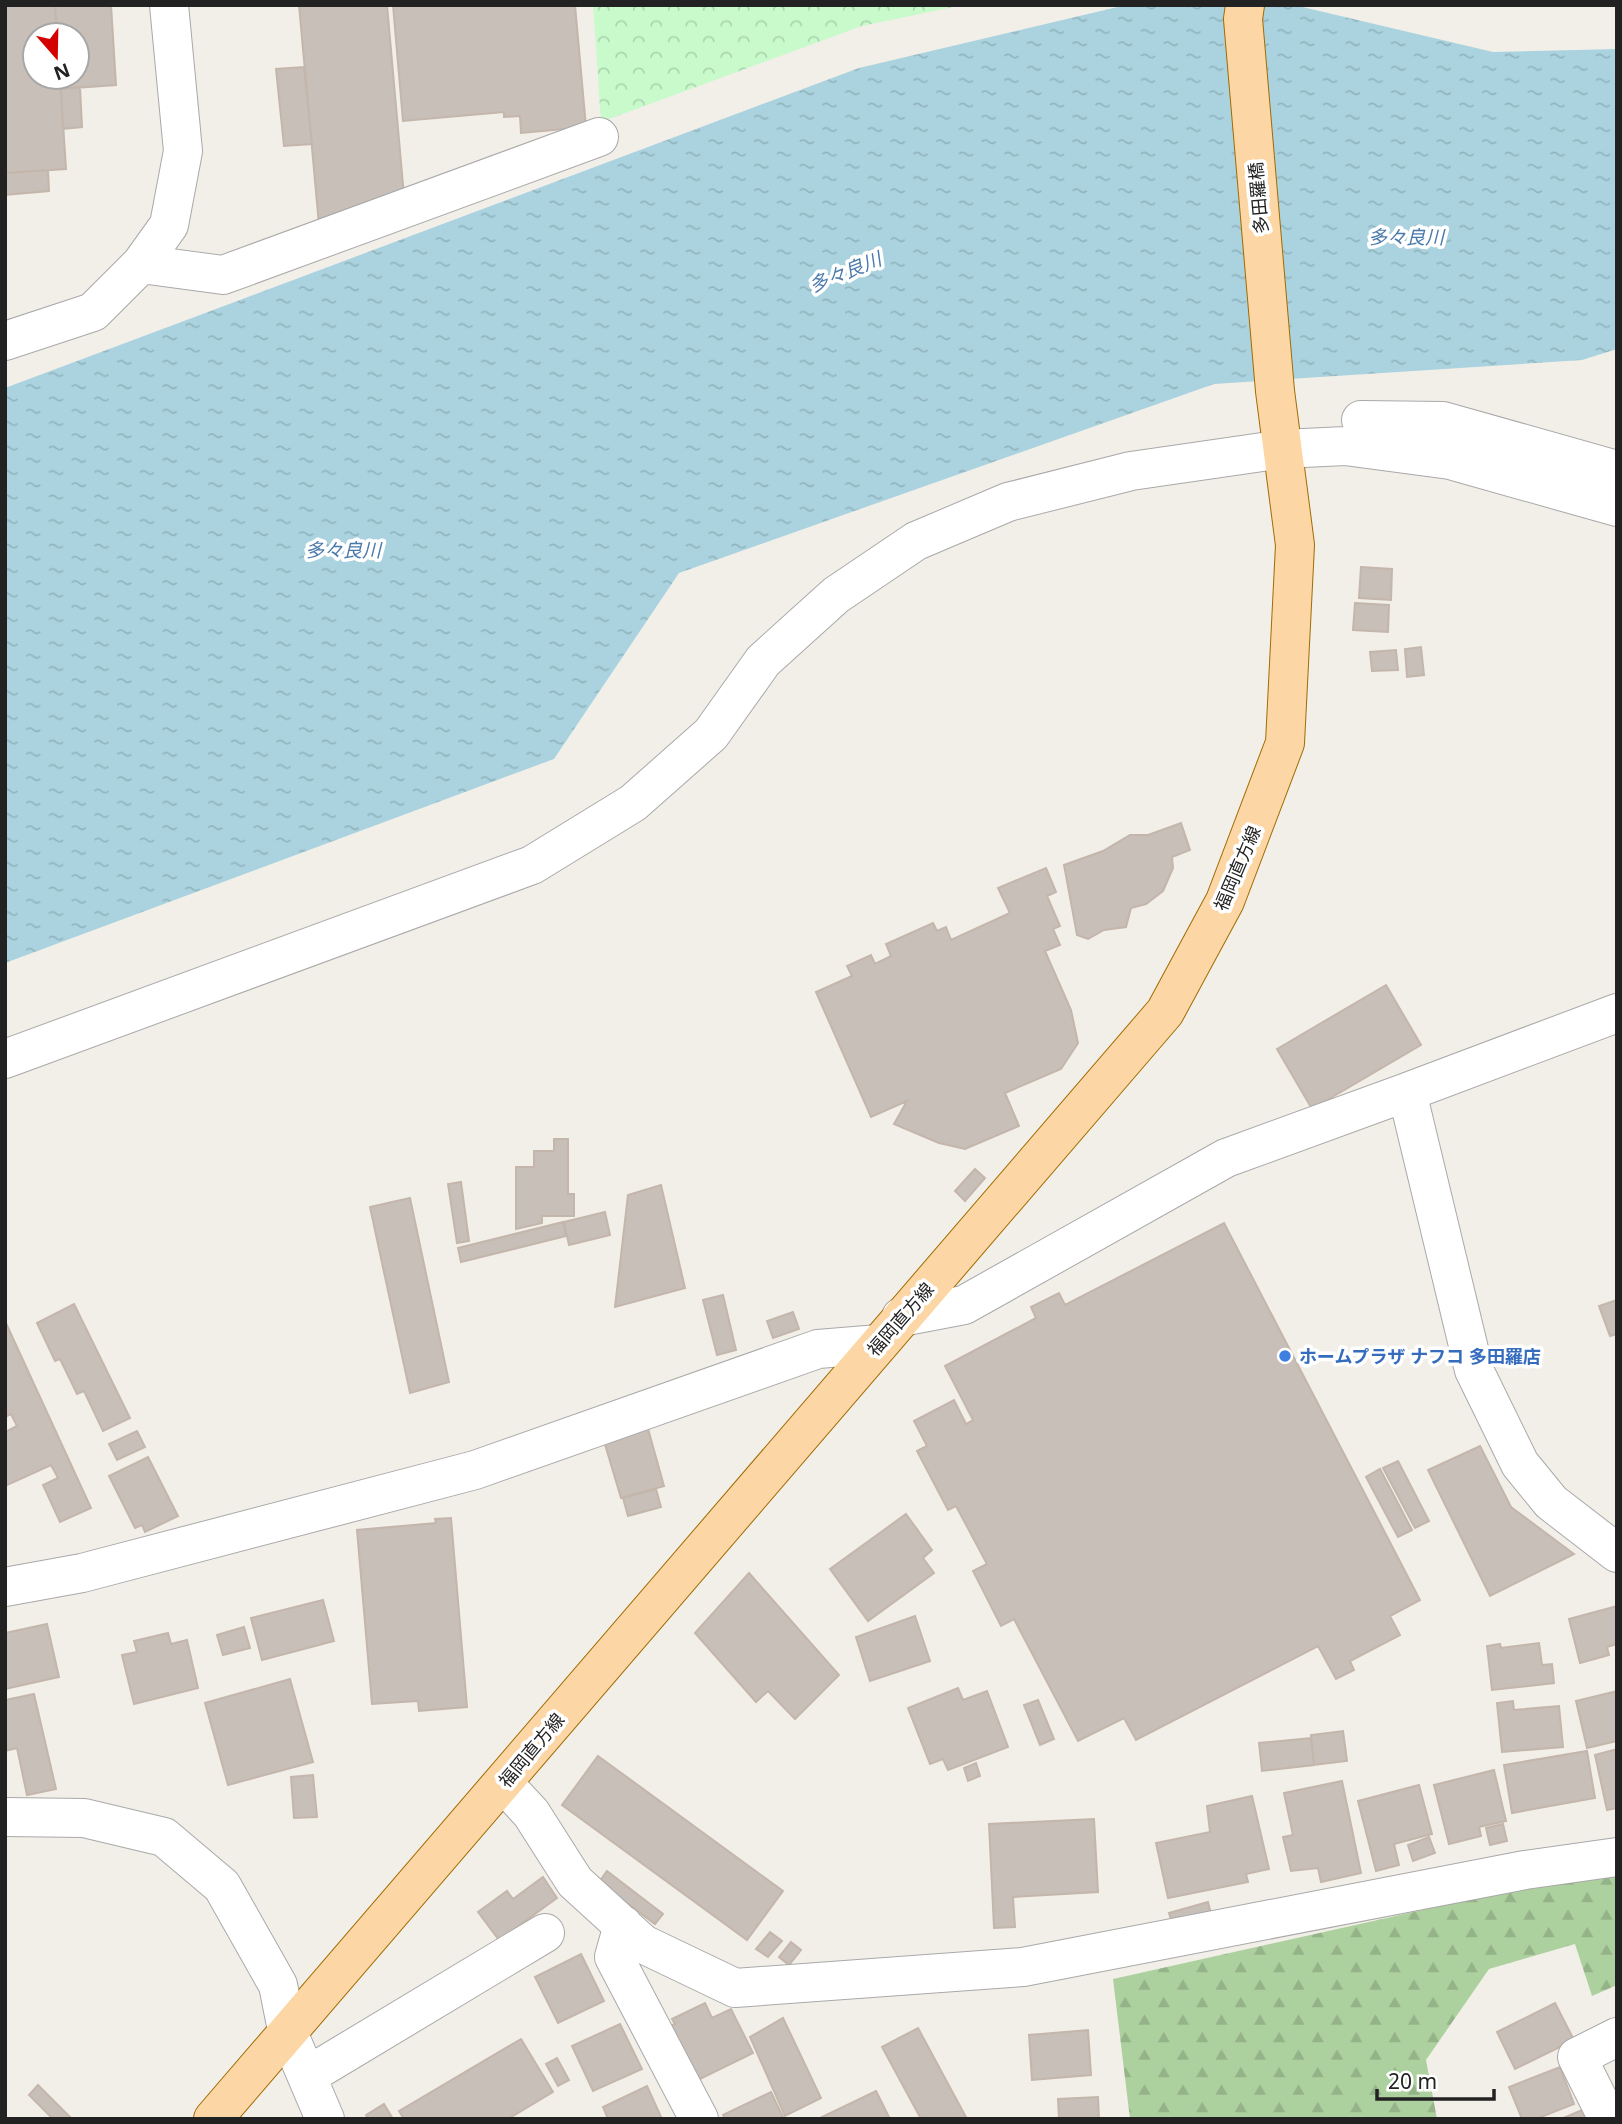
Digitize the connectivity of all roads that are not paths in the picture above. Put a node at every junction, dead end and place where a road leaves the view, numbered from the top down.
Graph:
1 (169, 5) edge
2 (1245, 5) edge
3 (599, 137) dead end
4 (141, 264) junction
5 (5, 341) edge
6 (1275, 391) joint
7 (1361, 420) dead end
8 (1283, 449) junction
9 (1617, 470) edge
10 (1617, 507) edge
11 (1617, 1013) edge
12 (5, 1059) edge
13 (1407, 1092) junction
14 (890, 1330) junction
15 (1617, 1553) edge
16 (5, 1587) edge
17 (503, 1783) junction
18 (5, 1817) edge
19 (1617, 1857) edge
20 (623, 1926) junction
21 (545, 1933) dead end
22 (286, 2030) junction
23 (1617, 2036) edge
24 (307, 2076) junction
25 (213, 2119) edge
26 (325, 2119) edge
27 (699, 2119) edge
28 (1608, 2119) edge

1 - 4 street
2 - 6 main road, 多田羅橋
3 - 4 street
4 - 5 street
6 - 8 main road, 福岡直方線
7 - 9 street
8 - 10 street
8 - 12 street
8 - 14 main road, 福岡直方線
11 - 13 street
13 - 14 street
13 - 15 street
14 - 16 street
14 - 17 main road, 福岡直方線
17 - 20 street
17 - 22 main road, 福岡直方線
18 - 22 street
19 - 20 street
20 - 27 street
21 - 24 street
22 - 24 street
22 - 25 main road, 福岡直方線
23 - 28 street
24 - 26 street

